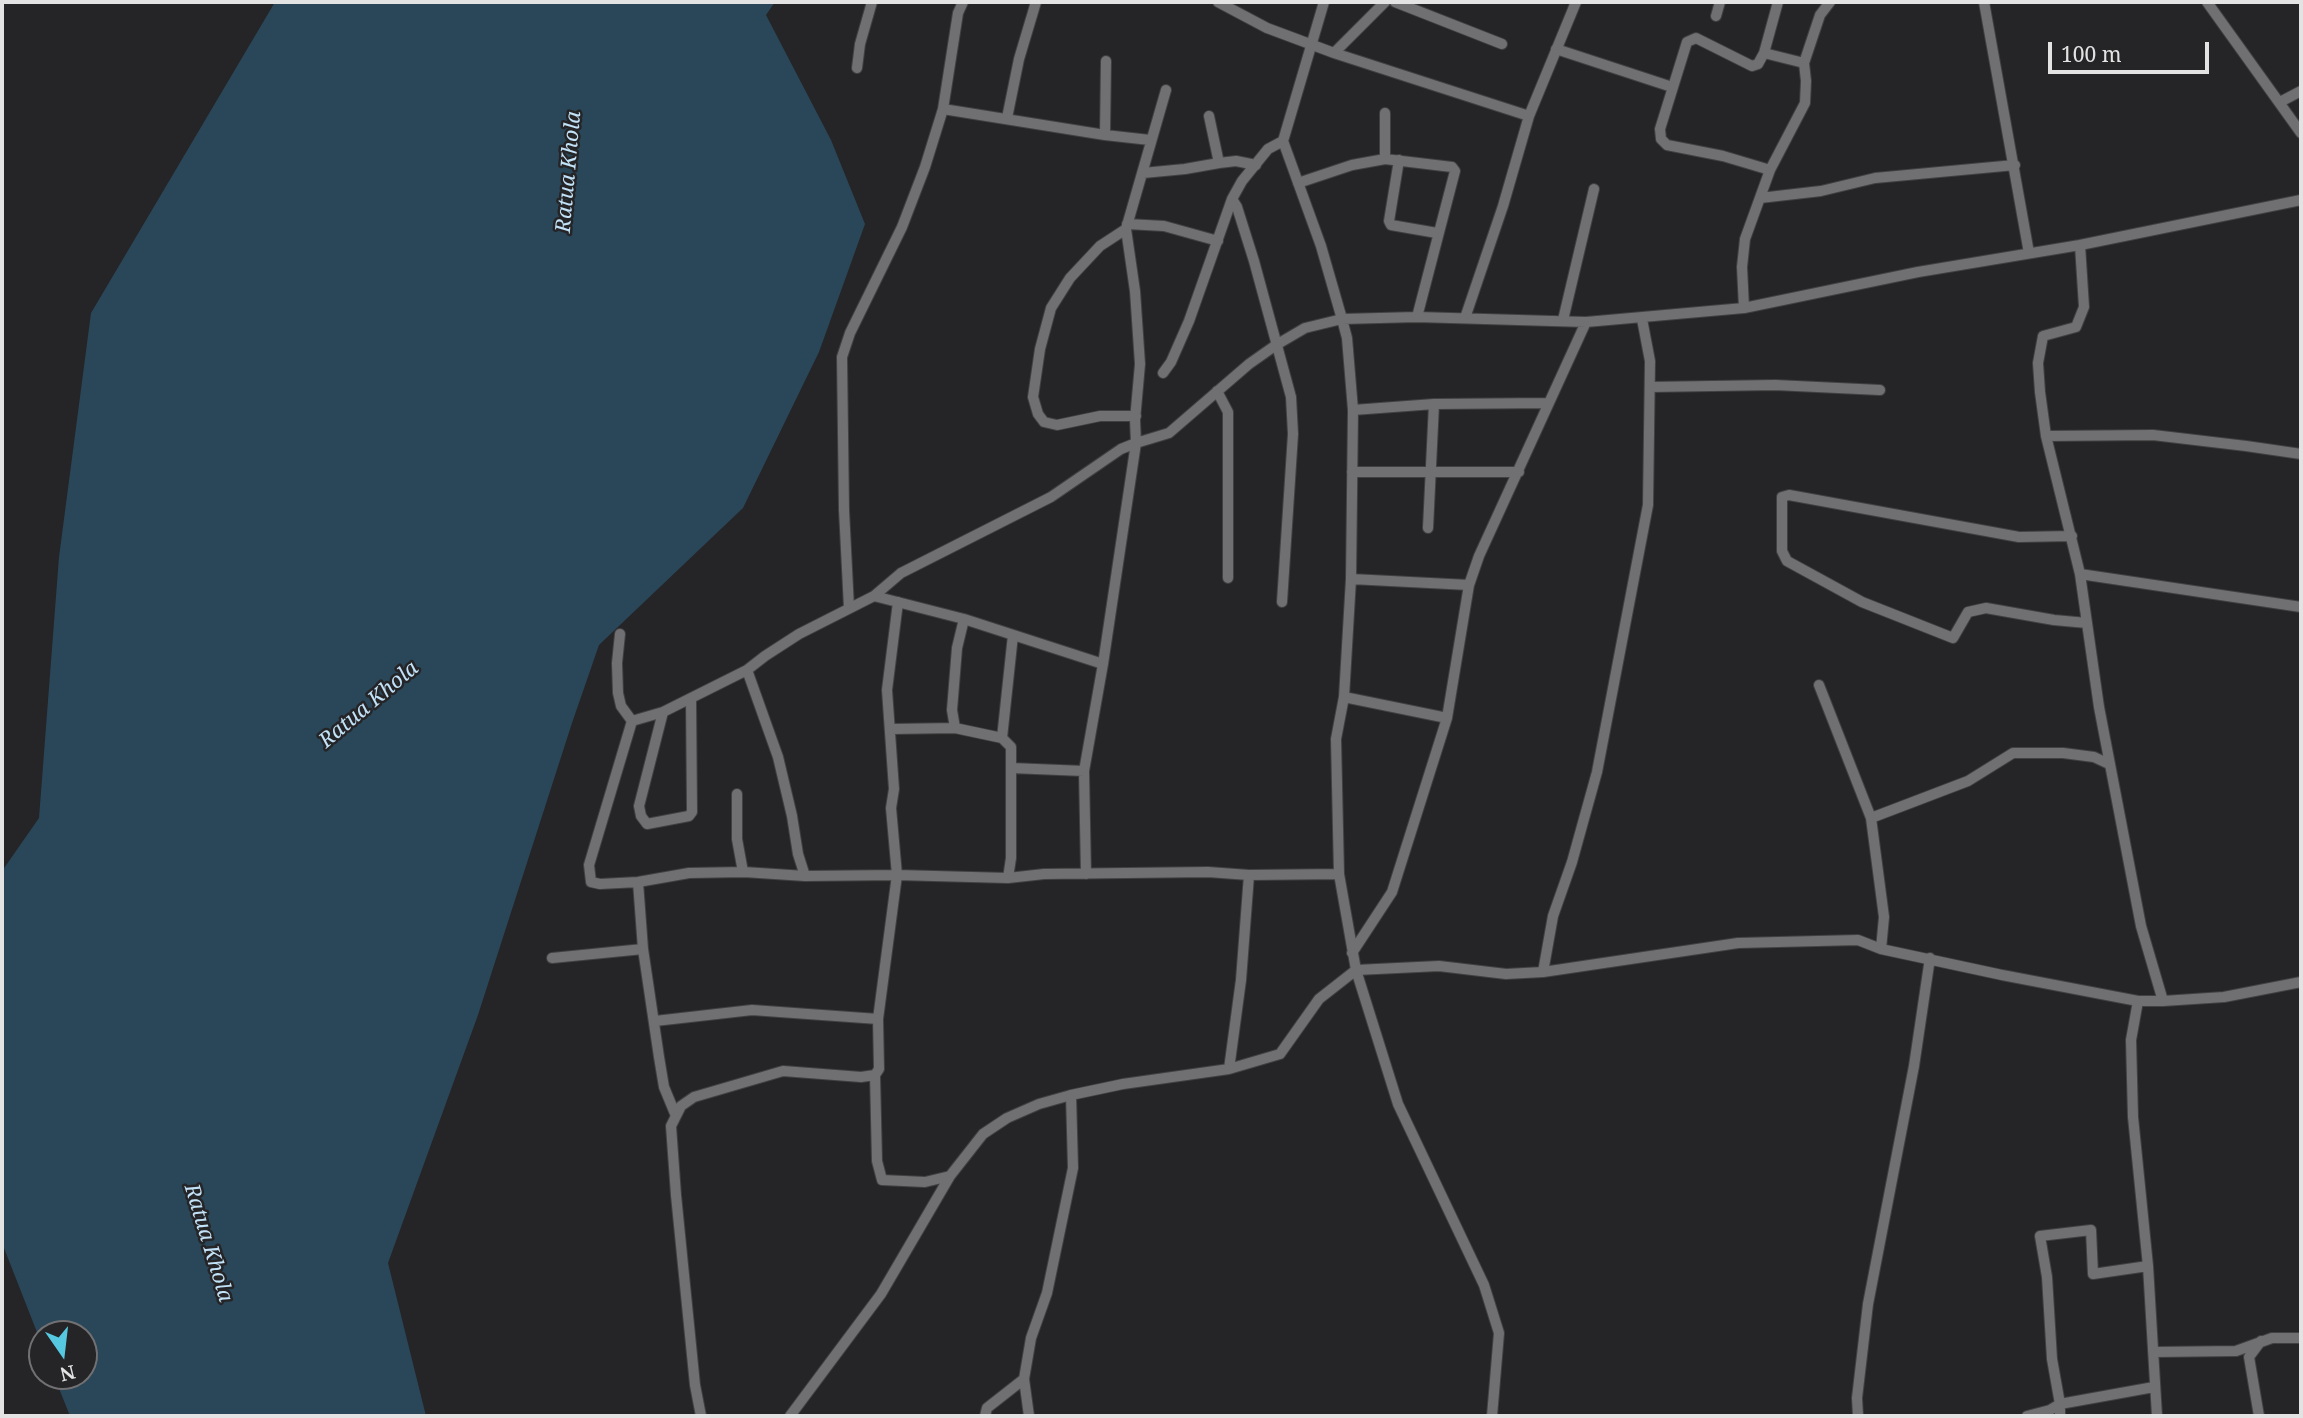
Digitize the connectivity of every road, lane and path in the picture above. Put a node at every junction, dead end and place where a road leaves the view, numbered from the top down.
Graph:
1 (872, 2) edge
2 (963, 2) edge
3 (1036, 2) edge
4 (1324, 2) edge
5 (1385, 2) edge
6 (1395, 2) edge
7 (1576, 2) edge
8 (1720, 2) edge
9 (1778, 2) edge
10 (1830, 2) edge
11 (1984, 2) edge
12 (2207, 2) edge
13 (1223, 3) edge
14 (1716, 16) dead end
15 (1312, 44) junction
16 (1502, 44) dead end
17 (1556, 49) junction
18 (1334, 53) junction
19 (1764, 53) junction
20 (1106, 61) dead end
21 (1804, 63) junction
22 (857, 68) dead end
23 (1672, 87) junction
24 (1166, 90) dead end
25 (2301, 91) edge
26 (2280, 102) junction
27 (943, 109) junction
28 (1385, 113) dead end
29 (1209, 116) dead end
30 (1530, 116) junction
31 (1007, 118) junction
32 (2301, 133) edge
33 (1105, 135) junction
34 (1150, 140) junction
35 (1283, 141) junction
36 (1385, 159) junction
37 (1399, 160) junction
38 (1219, 163) junction
39 (1256, 165) junction
40 (2015, 165) junction
41 (1770, 170) junction
42 (1143, 173) junction
43 (1298, 183) junction
44 (1594, 189) dead end
45 (1760, 198) junction
46 (1232, 200) junction
47 (2301, 200) edge
48 (1126, 227) junction
49 (1437, 233) junction
50 (1218, 241) junction
51 (2080, 245) junction
52 (2029, 253) junction
53 (1744, 308) junction
54 (1417, 317) junction
55 (1465, 318) junction
56 (1342, 319) junction
57 (1642, 319) junction
58 (1563, 320) junction
59 (1586, 322) junction
60 (1276, 345) junction
61 (1163, 373) dead end
62 (1650, 387) junction
63 (1880, 390) dead end
64 (1217, 391) junction
65 (1548, 403) junction
66 (1434, 404) junction
67 (1353, 410) junction
68 (1136, 416) junction
69 (2046, 436) junction
70 (1136, 443) junction
71 (2301, 454) edge
72 (1431, 471) junction
73 (1352, 472) junction
74 (1519, 472) junction
75 (1427, 528) dead end
76 (2071, 536) junction
77 (2080, 574) junction
78 (1228, 578) dead end
79 (1351, 579) junction
80 (1469, 584) junction
81 (874, 596) junction
82 (898, 602) junction
83 (1282, 602) dead end
84 (2301, 607) edge
85 (849, 608) junction
86 (964, 619) junction
87 (2087, 623) junction
88 (620, 634) dead end
89 (1013, 635) junction
90 (1103, 664) junction
91 (747, 670) junction
92 (1819, 685) dead end
93 (1344, 697) junction
94 (691, 698) junction
95 (663, 712) junction
96 (1447, 718) junction
97 (632, 721) junction
98 (955, 728) junction
99 (891, 729) junction
100 (1002, 738) junction
101 (2109, 764) junction
102 (1011, 768) junction
103 (1084, 771) junction
104 (737, 794) dead end
105 (1871, 818) junction
106 (743, 872) junction
107 (1086, 874) junction
108 (1339, 874) junction
109 (897, 875) junction
110 (1249, 875) junction
111 (805, 876) junction
112 (1008, 878) junction
113 (638, 882) junction
114 (1881, 948) junction
115 (643, 949) junction
116 (1352, 953) junction
117 (552, 958) dead end
118 (1930, 958) junction
119 (1356, 970) junction
120 (1543, 972) junction
121 (2301, 982) edge
122 (2138, 1000) junction
123 (2164, 1001) junction
124 (878, 1019) junction
125 (655, 1021) junction
126 (1229, 1069) junction
127 (875, 1074) junction
128 (1071, 1095) junction
129 (676, 1116) junction
130 (950, 1176) junction
131 (2148, 1266) junction
132 (2301, 1339) edge
133 (2261, 1341) junction
134 (2154, 1352) junction
135 (1024, 1379) junction
136 (2154, 1387) junction
137 (2060, 1404) junction
138 (701, 1416) edge
139 (790, 1416) edge
140 (985, 1416) edge
141 (1029, 1416) edge
142 (1492, 1416) edge
143 (1858, 1416) edge
144 (2027, 1416) edge
145 (2060, 1416) edge
146 (2157, 1416) edge
147 (2259, 1416) edge

1 - 22 street
2 - 27 street
3 - 31 street
4 - 15 street
5 - 18 street
6 - 16 street
7 - 17 street
8 - 14 street
9 - 19 street
10 - 21 street
11 - 40 street
12 - 26 street
13 - 15 street
15 - 18 street
15 - 35 street
17 - 23 street
17 - 30 street
18 - 30 street
19 - 21 street
19 - 23 street
20 - 33 street
21 - 41 street
23 - 41 street
24 - 34 street
25 - 26 street
26 - 32 street
27 - 31 street
27 - 85 street
28 - 36 street
29 - 38 street
30 - 55 street
31 - 33 street
33 - 34 street
34 - 42 street
35 - 39 street
35 - 43 street
36 - 37 street
36 - 43 street
37 - 49 street
37 - 49 street
38 - 39 street
38 - 42 street
39 - 46 street
40 - 45 street
40 - 52 street
41 - 45 street
42 - 48 street
43 - 56 street
44 - 58 street
45 - 53 street
46 - 50 street
46 - 60 street
47 - 51 street
48 - 50 street
48 - 68 street
48 - 68 street
49 - 54 street
50 - 61 street
51 - 52 street
51 - 69 street
52 - 53 street
53 - 57 street
54 - 55 street
54 - 56 street
55 - 58 street
56 - 60 street
56 - 67 street
57 - 59 street
57 - 62 street
58 - 59 street
59 - 65 street
60 - 64 street
60 - 83 street
62 - 63 street
62 - 120 street
64 - 70 street
64 - 78 street
65 - 66 street
65 - 74 street
66 - 67 street
66 - 72 street
67 - 73 street
68 - 70 street
69 - 71 street
69 - 76 street
70 - 81 street
70 - 90 street
72 - 73 street
72 - 74 street
72 - 75 street
73 - 79 street
74 - 80 street
76 - 77 street
76 - 87 street
77 - 84 street
77 - 87 street
79 - 80 street
79 - 93 street
80 - 96 street
81 - 82 street
81 - 85 street
82 - 86 street
82 - 99 street
85 - 91 street
86 - 89 street
86 - 98 street
87 - 101 street
88 - 97 street
89 - 90 street
89 - 100 street
90 - 103 street
91 - 94 street
91 - 111 street
92 - 105 street
93 - 96 street
93 - 108 street
94 - 95 street
94 - 95 street
95 - 97 street
96 - 116 street
97 - 113 street
98 - 99 street
98 - 100 street
99 - 109 street
100 - 102 street
101 - 105 street
101 - 123 street
102 - 103 street
102 - 112 street
103 - 107 street
104 - 106 street
105 - 114 street
106 - 111 street
106 - 113 street
107 - 110 street
107 - 112 street
108 - 110 street
108 - 116 street
109 - 111 street
109 - 112 street
109 - 124 street
110 - 126 street
113 - 115 street
114 - 118 street
114 - 120 street
115 - 117 street
115 - 125 street
116 - 119 street
118 - 122 street
118 - 143 street
119 - 120 street
119 - 126 street
119 - 142 street
121 - 123 street
122 - 123 street
122 - 131 street
124 - 125 street
124 - 127 street
125 - 129 street
126 - 128 street
127 - 129 street
127 - 130 street
128 - 130 street
128 - 135 street
129 - 138 street
130 - 139 street
131 - 134 street
131 - 137 street
132 - 133 street
133 - 134 street
133 - 147 street
134 - 136 street
135 - 140 street
135 - 141 street
136 - 137 street
136 - 146 street
137 - 144 street
137 - 145 street

